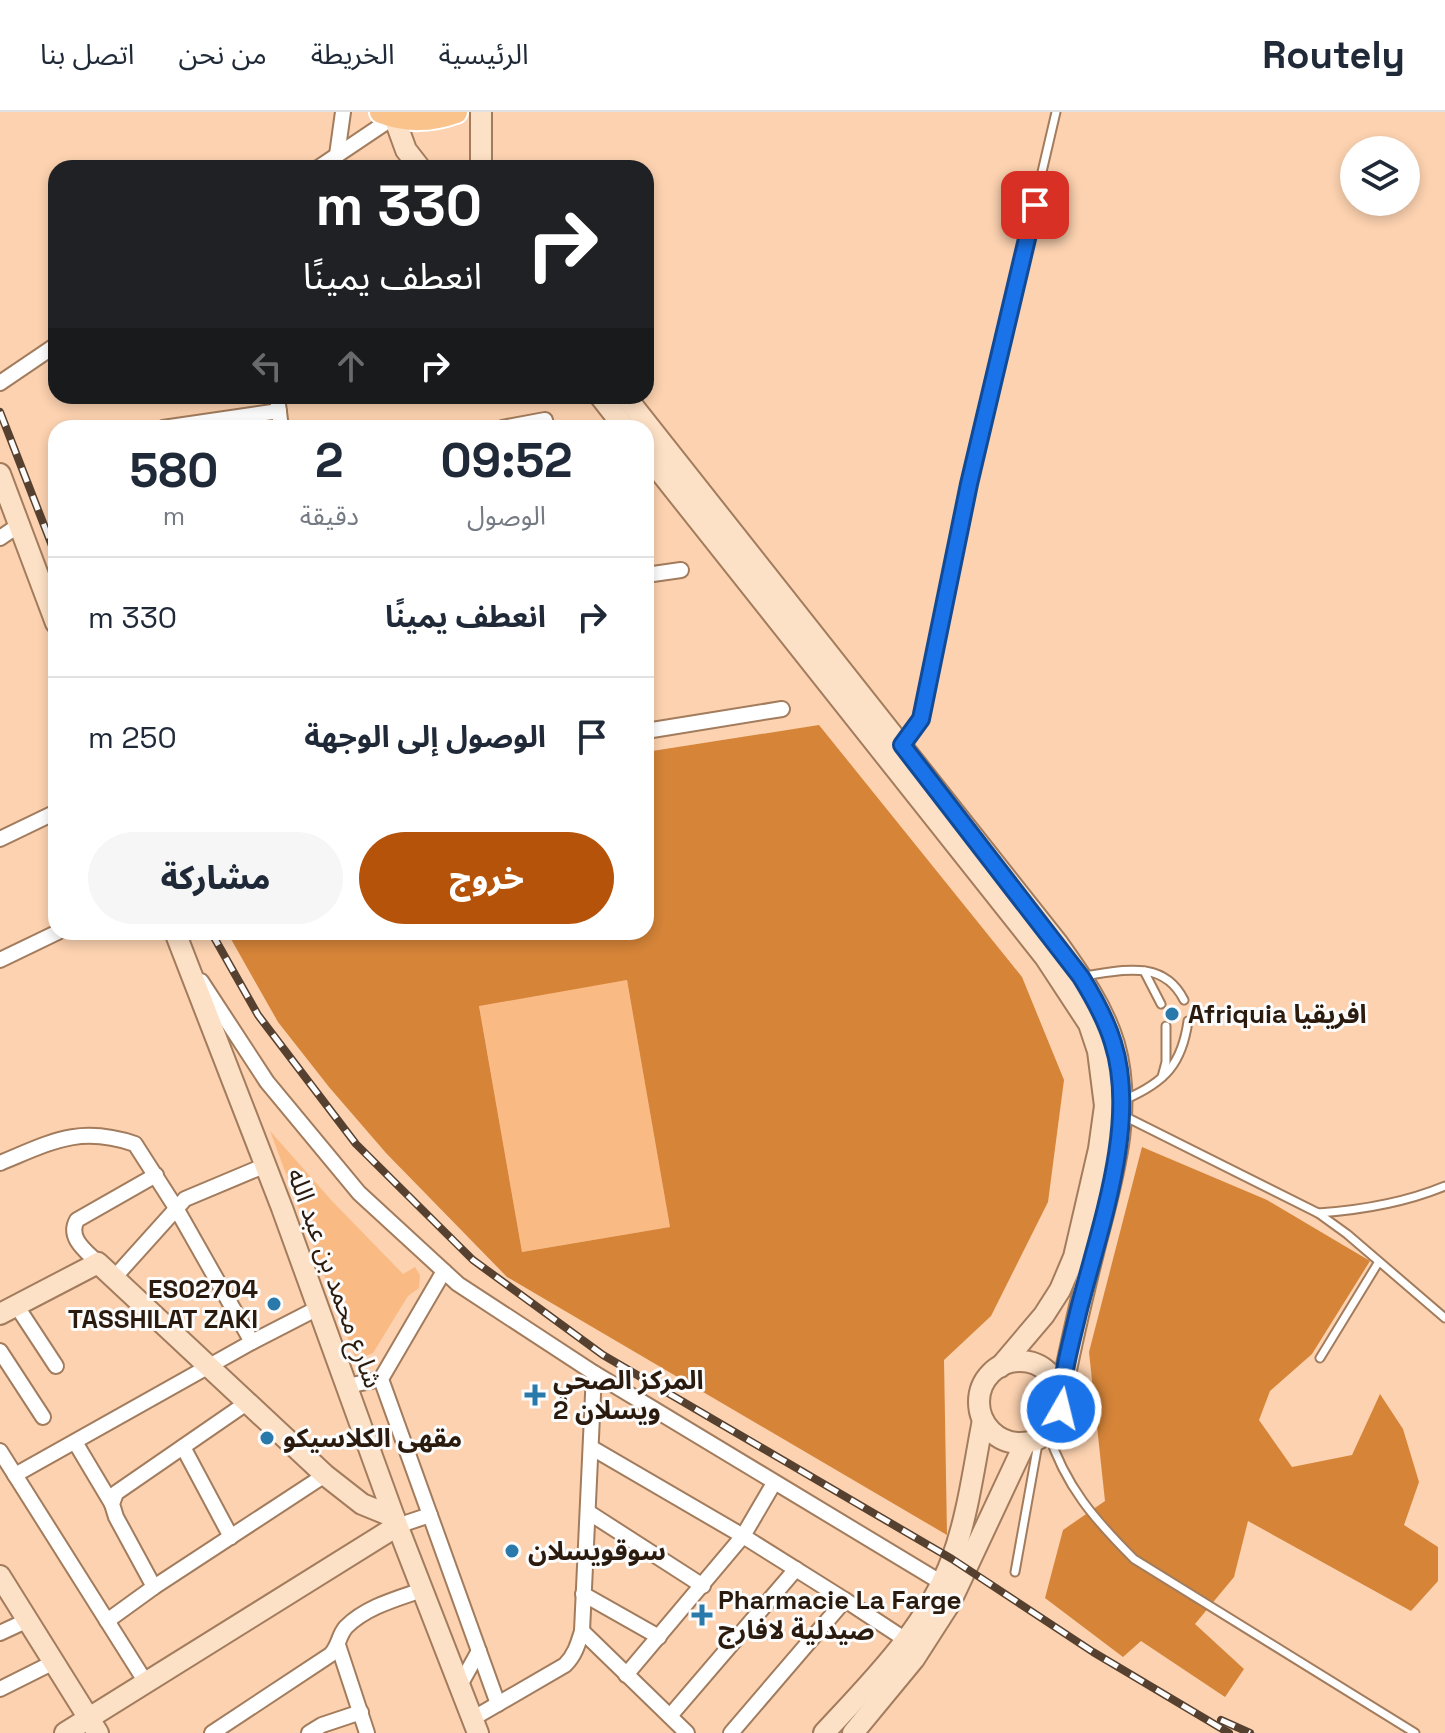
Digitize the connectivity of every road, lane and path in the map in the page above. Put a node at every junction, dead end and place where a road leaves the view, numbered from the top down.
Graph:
1 (343, 112) edge
2 (456, 112) edge
3 (481, 112) edge
4 (1056, 112) edge
5 (388, 114) edge
6 (337, 155) junction
7 (330, 160) edge
8 (414, 160) edge
9 (481, 160) edge
10 (48, 350) edge
11 (0, 383) edge
12 (278, 404) edge
13 (606, 404) edge
14 (631, 404) edge
15 (201, 420) edge
16 (619, 420) edge
17 (644, 420) edge
18 (654, 433) edge
19 (654, 464) edge
20 (0, 474) edge
21 (19, 525) junction
22 (0, 538) edge
23 (681, 570) dead end
24 (654, 574) edge
25 (48, 602) edge
26 (782, 709) dead end
27 (654, 730) edge
28 (902, 745) junction
29 (48, 816) edge
30 (0, 839) edge
31 (48, 937) edge
32 (178, 940) edge
33 (185, 957) junction
34 (0, 960) edge
35 (1144, 971) junction
36 (1073, 981) junction
37 (1184, 1000) dead end
38 (1161, 1004) dead end
39 (1188, 1021) dead end
40 (1166, 1026) dead end
41 (1162, 1080) junction
42 (1116, 1107) junction
43 (0, 1163) edge
44 (266, 1165) junction
45 (156, 1175) junction
46 (1445, 1186) edge
47 (176, 1208) junction
48 (1318, 1213) junction
49 (98, 1263) junction
50 (1378, 1263) junction
51 (444, 1271) junction
52 (113, 1279) junction
53 (318, 1308) junction
54 (8, 1310) edge
55 (1445, 1318) edge
56 (252, 1342) junction
57 (0, 1351) edge
58 (1320, 1358) dead end
59 (56, 1366) dead end
60 (208, 1367) junction
61 (1000, 1367) junction
62 (594, 1373) junction
63 (381, 1379) junction
64 (347, 1386) junction
65 (1061, 1395) junction
66 (248, 1402) junction
67 (43, 1417) dead end
68 (983, 1420) junction
69 (1038, 1438) junction
70 (75, 1442) junction
71 (183, 1447) junction
72 (592, 1448) junction
73 (0, 1451) edge
74 (15, 1475) junction
75 (325, 1475) junction
76 (774, 1483) junction
77 (112, 1504) junction
78 (588, 1512) junction
79 (430, 1515) junction
80 (396, 1522) junction
81 (743, 1536) junction
82 (231, 1537) junction
83 (796, 1569) junction
84 (1015, 1572) dead end
85 (0, 1576) edge
86 (942, 1583) junction
87 (703, 1586) junction
88 (154, 1587) junction
89 (422, 1590) junction
90 (583, 1594) junction
91 (845, 1600) junction
92 (28, 1620) junction
93 (107, 1621) junction
94 (582, 1631) junction
95 (0, 1633) edge
96 (659, 1637) junction
97 (906, 1640) junction
98 (338, 1645) junction
99 (479, 1651) junction
100 (54, 1662) junction
101 (626, 1675) junction
102 (145, 1681) junction
103 (460, 1685) junction
104 (0, 1689) edge
105 (498, 1704) junction
106 (361, 1712) junction
107 (670, 1716) junction
108 (93, 1726) edge
109 (475, 1726) edge
110 (65, 1733) edge
111 (212, 1733) edge
112 (309, 1733) edge
113 (367, 1733) edge
114 (687, 1733) edge
115 (731, 1733) edge
116 (824, 1733) edge
117 (853, 1733) edge
118 (1415, 1733) edge

1 - 6 street
2 - 5 main road
3 - 9 street
4 - 28 lane
5 - 6 street
5 - 8 street
6 - 7 street
10 - 11 street
12 - 15 street
13 - 16 street
14 - 17 street
18 - 28 street
19 - 36 street
20 - 21 street
21 - 22 street
21 - 25 street
23 - 24 street
26 - 27 street
28 - 36 street
29 - 30 street
31 - 34 street
32 - 33 street, شارع محمد بن عبد الله
33 - 44 street, شارع محمد بن عبد الله
33 - 51 street
35 - 36 lane
35 - 37 lane
35 - 38 lane
36 - 42 street
39 - 41 lane
40 - 41 lane
41 - 42 lane
42 - 48 lane
42 - 61 street
42 - 65 street
43 - 45 street
44 - 47 street
44 - 53 street, شارع محمد بن عبد الله
45 - 47 street
45 - 49 street
46 - 48 lane
47 - 52 street
47 - 56 street
48 - 50 lane
49 - 52 street
49 - 54 street
50 - 55 lane
50 - 58 lane
51 - 62 street
51 - 63 street
52 - 60 street
53 - 56 street
53 - 64 street, شارع محمد بن عبد الله
54 - 59 street
56 - 60 street
57 - 67 street
60 - 66 street
60 - 70 street
61 - 65 street
61 - 68 street
62 - 72 street
62 - 76 street
63 - 64 street
63 - 79 street
64 - 80 street, شارع محمد بن عبد الله
65 - 69 street
66 - 71 street
66 - 75 street
68 - 69 street
68 - 86 street
69 - 84 lane
69 - 117 street
69 - 118 lane
70 - 74 street
70 - 77 street
71 - 77 street
71 - 82 street
72 - 78 street
72 - 81 street
73 - 74 street
74 - 93 street
75 - 80 street
75 - 82 street
76 - 81 street
76 - 86 street
77 - 88 street
78 - 87 street
78 - 90 street
79 - 80 street
79 - 99 street
80 - 89 street, شارع محمد بن عبد الله
80 - 102 street
81 - 83 street
81 - 87 street
82 - 88 street
83 - 91 street
83 - 107 street
85 - 92 street
86 - 97 street
87 - 96 street
88 - 93 street
89 - 98 street
89 - 103 street, شارع محمد بن عبد الله
90 - 94 street
90 - 96 street
91 - 97 street
91 - 115 street
92 - 95 street
92 - 100 street
93 - 102 street
94 - 101 street
94 - 105 street
96 - 101 street
97 - 116 street
98 - 106 street
98 - 111 street
99 - 103 street
99 - 105 street
100 - 104 street
100 - 108 street
101 - 107 street
102 - 108 street
103 - 109 street, شارع محمد بن عبد الله
105 - 109 street
106 - 112 street
106 - 113 street
107 - 114 street
108 - 110 street

